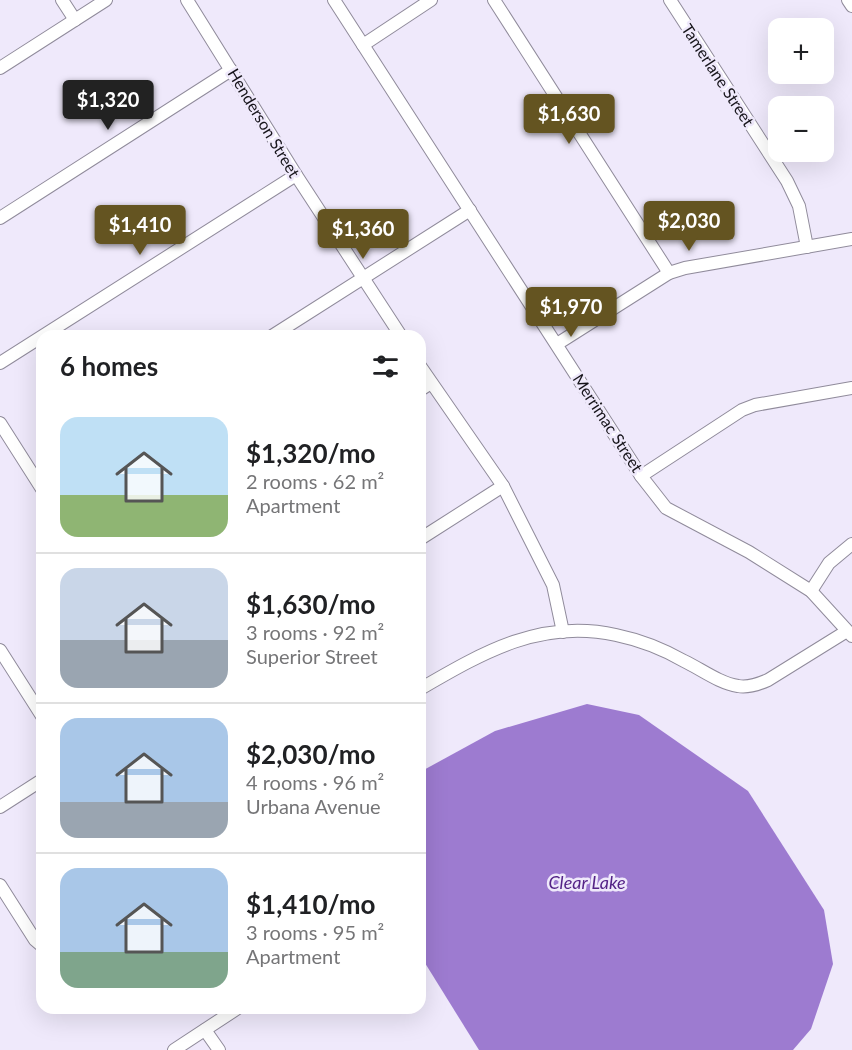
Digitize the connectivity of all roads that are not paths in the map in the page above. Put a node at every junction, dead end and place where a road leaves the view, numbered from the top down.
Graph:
1 (62, 0) edge
2 (106, 0) edge
3 (187, 0) edge
4 (334, 0) edge
5 (432, 0) edge
6 (494, 0) edge
7 (670, 0) edge
8 (848, 0) edge
9 (852, 6) edge
10 (75, 20) junction
11 (363, 45) junction
12 (0, 68) edge
13 (231, 70) junction
14 (296, 175) junction
15 (470, 210) junction
16 (0, 218) edge
17 (852, 239) edge
18 (807, 247) junction
19 (669, 273) junction
20 (363, 278) junction
21 (52, 330) edge
22 (281, 330) edge
23 (397, 330) edge
24 (36, 340) edge
25 (557, 344) junction
26 (0, 363) edge
27 (426, 375) edge
28 (431, 383) junction
29 (426, 386) edge
30 (852, 388) edge
31 (0, 423) edge
32 (641, 476) junction
33 (36, 478) edge
34 (503, 486) junction
35 (426, 535) edge
36 (852, 544) edge
37 (811, 591) junction
38 (563, 632) junction
39 (850, 633) edge
40 (0, 650) edge
41 (426, 685) edge
42 (36, 707) edge
43 (36, 784) edge
44 (0, 807) edge
45 (0, 885) edge
46 (36, 941) edge
47 (229, 1014) edge
48 (205, 1030) junction
49 (174, 1050) edge
50 (219, 1050) edge

1 - 10 street
2 - 10 street
3 - 13 street, Henderson Street
4 - 11 street, Merrimac Street
5 - 11 street
6 - 19 street
7 - 18 street, Tamerlane Street
8 - 9 street
10 - 12 street
11 - 15 street, Merrimac Street
13 - 14 street, Henderson Street
13 - 16 street
14 - 20 street, Henderson Street
14 - 21 street
15 - 20 street
15 - 25 street, Merrimac Street
17 - 18 street
18 - 19 street
19 - 25 street
20 - 22 street
20 - 23 street, Henderson Street
24 - 26 street
25 - 32 street, Merrimac Street
27 - 28 street
28 - 29 street
28 - 34 street
30 - 32 street
31 - 33 street
32 - 37 street, Merrimac Street
34 - 35 street
34 - 38 street
36 - 37 street
37 - 39 street, Merrimac Street
38 - 39 street
38 - 41 street
40 - 42 street
43 - 44 street
45 - 46 street
47 - 48 street
48 - 49 street
48 - 50 street

